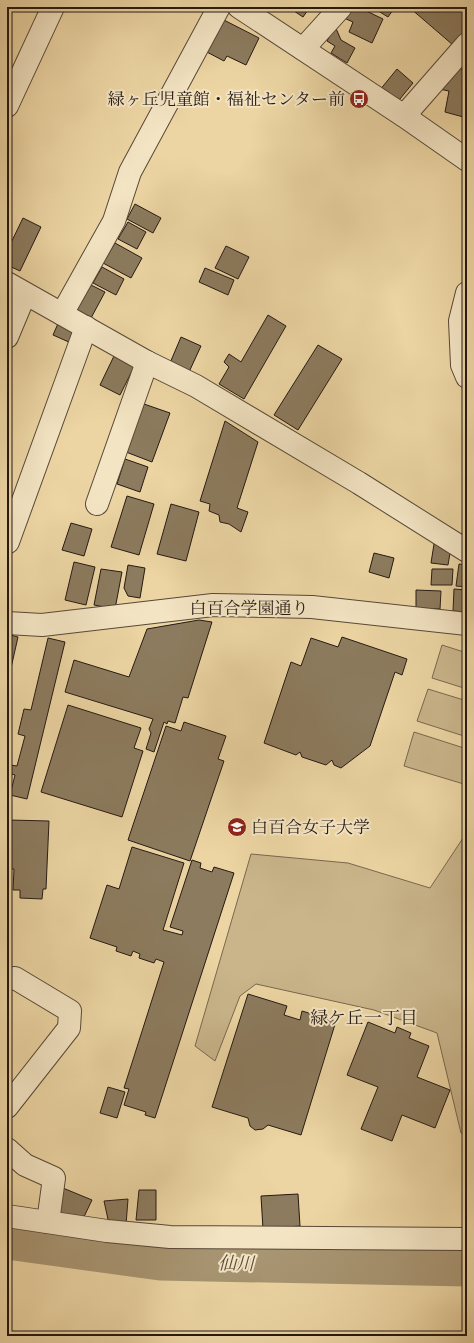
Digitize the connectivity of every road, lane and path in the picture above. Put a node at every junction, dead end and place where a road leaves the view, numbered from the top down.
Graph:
1 (53, 7) edge
2 (219, 7) edge
3 (239, 7) edge
4 (341, 7) edge
5 (467, 44) edge
6 (303, 49) junction
7 (7, 106) edge
8 (404, 116) junction
9 (467, 160) edge
10 (16, 288) edge
11 (467, 293) edge
12 (62, 314) junction
13 (86, 327) junction
14 (7, 337) edge
15 (147, 362) junction
16 (467, 376) edge
17 (97, 504) dead end
18 (7, 541) edge
19 (467, 551) edge
20 (7, 623) edge
21 (467, 624) edge
22 (7, 979) edge
23 (7, 1107) edge
24 (7, 1149) edge
25 (7, 1216) edge
26 (48, 1222) junction
27 (467, 1239) edge

1 - 7 street
2 - 12 street
3 - 6 street
4 - 6 street
5 - 8 street
6 - 8 street
8 - 9 street
10 - 12 street
10 - 14 street
11 - 16 street
12 - 13 street
13 - 15 street
13 - 18 street
15 - 17 street
15 - 19 street
20 - 21 street, 白百合学園通り
22 - 23 street
24 - 26 street
25 - 26 street
26 - 27 street

